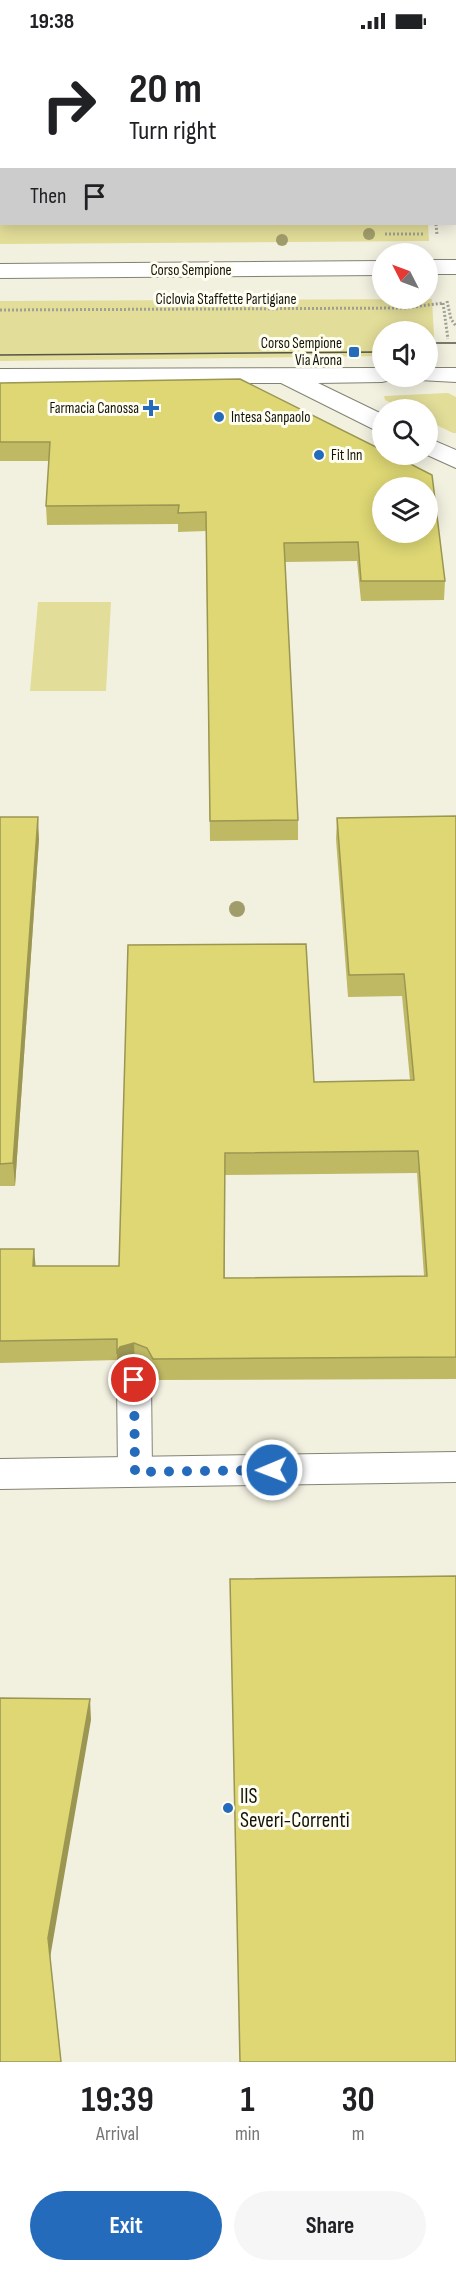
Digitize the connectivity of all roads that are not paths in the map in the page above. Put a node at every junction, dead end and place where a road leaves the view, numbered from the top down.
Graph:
1 (438, 267) edge
2 (456, 267) edge
3 (372, 268) edge
4 (0, 271) edge
5 (372, 375) edge
6 (438, 375) edge
7 (456, 375) edge
8 (0, 376) edge
9 (284, 376) junction
10 (372, 419) edge
11 (438, 451) edge
12 (456, 460) edge
13 (134, 1380) dead end
14 (456, 1467) edge
15 (135, 1472) junction
16 (0, 1474) edge

1 - 2 street
3 - 4 street, Corso Sempione
5 - 9 street
6 - 7 street
8 - 9 street
9 - 10 street
11 - 12 street
13 - 15 lane
14 - 15 street
15 - 16 street

